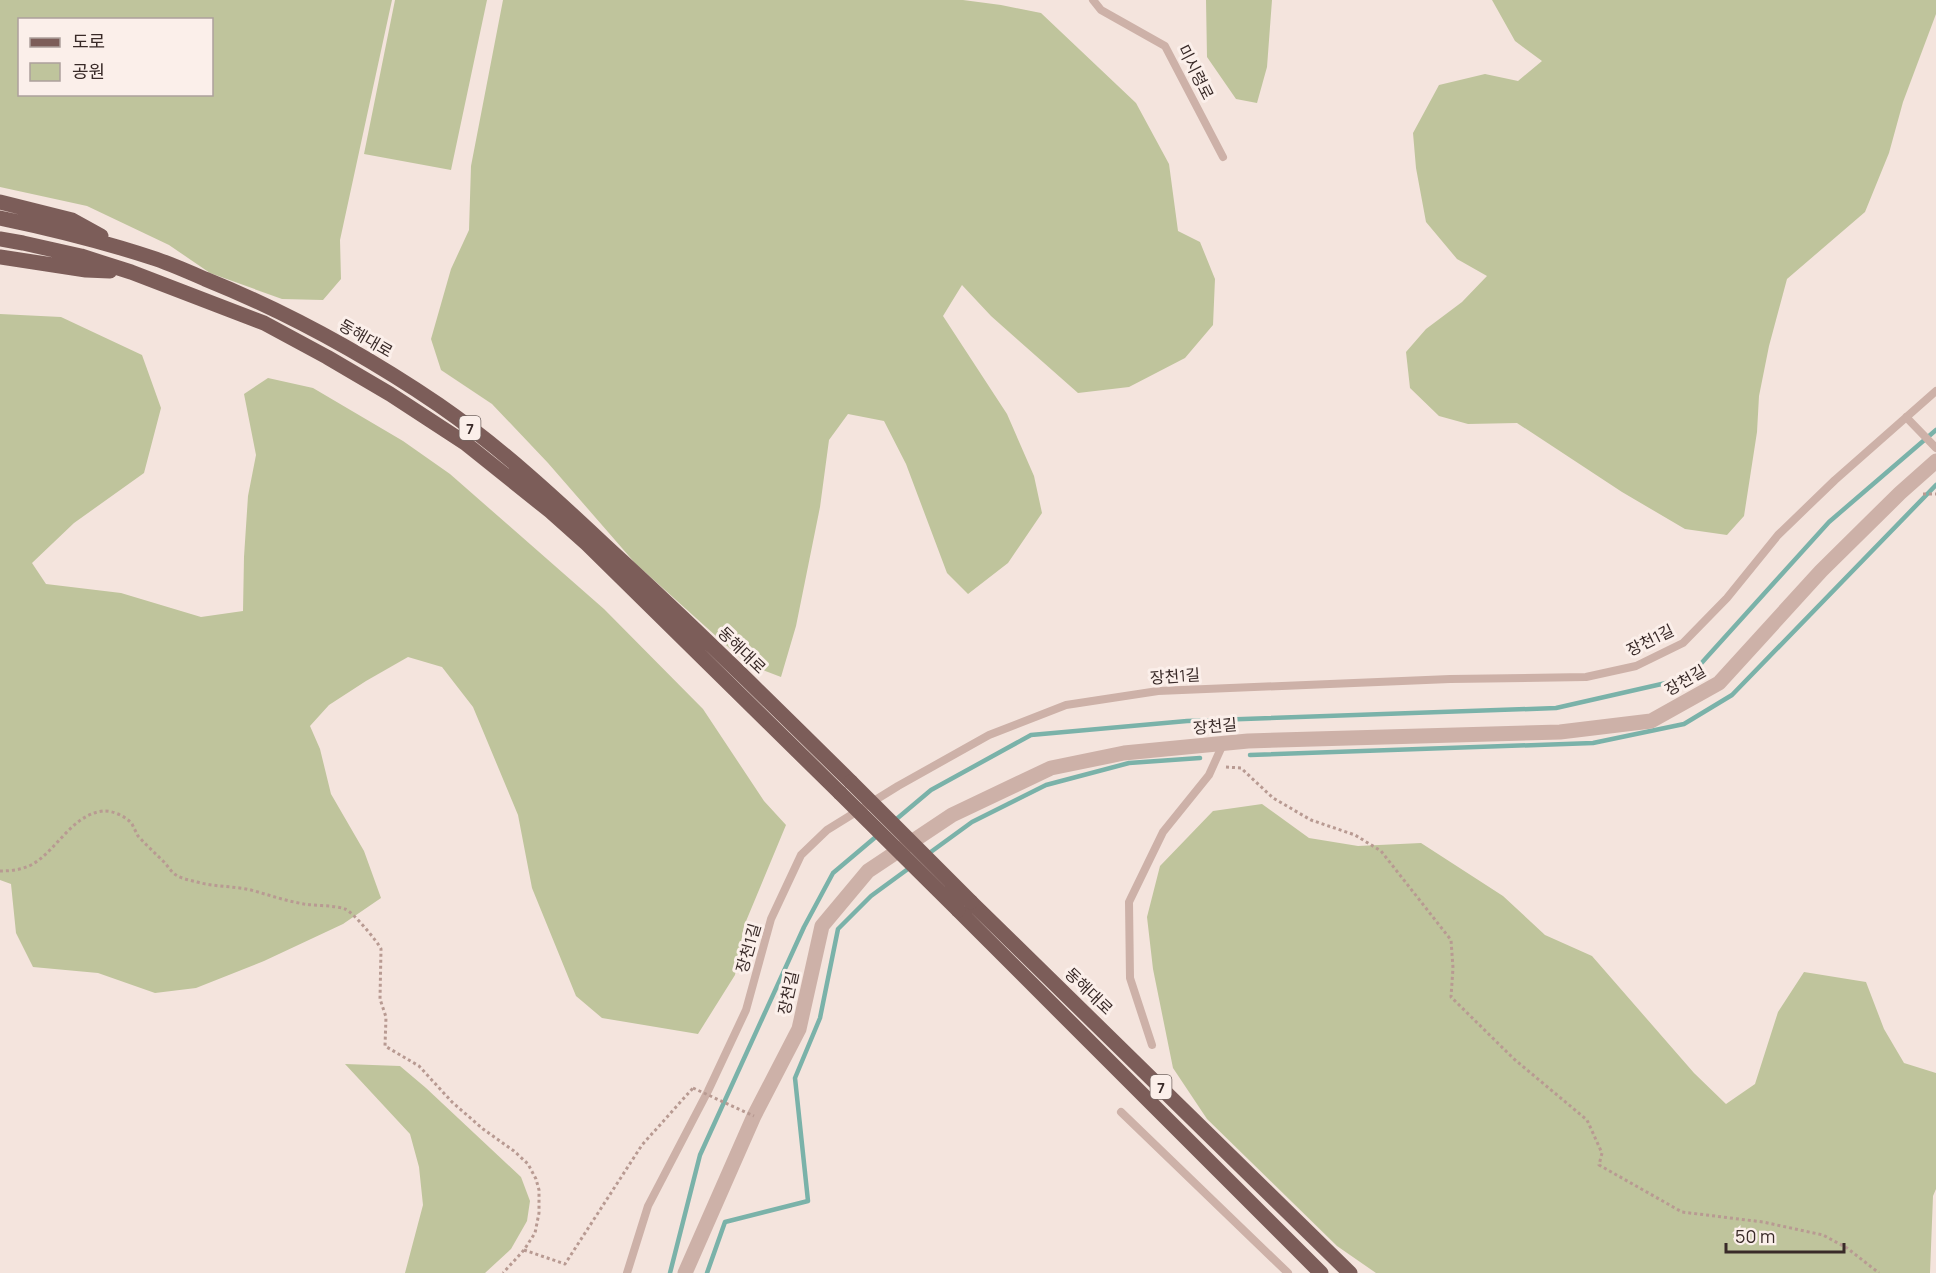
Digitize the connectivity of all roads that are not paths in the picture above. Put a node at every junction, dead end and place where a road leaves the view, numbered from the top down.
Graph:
1 (1093, 0) edge
2 (1223, 157) dead end
3 (0, 202) edge
4 (0, 218) edge
5 (0, 239) edge
6 (127, 250) junction
7 (0, 257) edge
8 (131, 272) junction
9 (1936, 391) edge
10 (1909, 419) junction
11 (1936, 448) edge
12 (1936, 461) edge
13 (1223, 744) junction
14 (845, 787) junction
15 (964, 906) junction
16 (1152, 1045) dead end
17 (1121, 1112) dead end
18 (627, 1273) edge
19 (685, 1273) edge
20 (1288, 1273) edge
21 (1321, 1273) edge
22 (1350, 1273) edge

1 - 2 lane, 미시령로
3 - 6 main road
4 - 6 main road, 동해대로 / 7
5 - 8 main road, 동해대로 / 7
6 - 14 main road, 동해대로 / 7
7 - 8 main road
8 - 14 main road, 동해대로 / 7
9 - 10 lane, 장천1길
10 - 11 lane
10 - 18 lane, 장천1길
12 - 13 street, 장천길
13 - 16 lane
13 - 19 street, 장천길
14 - 15 main road, 7, bridge
15 - 21 main road, 7
15 - 22 main road, 동해대로 / 7
17 - 20 lane

